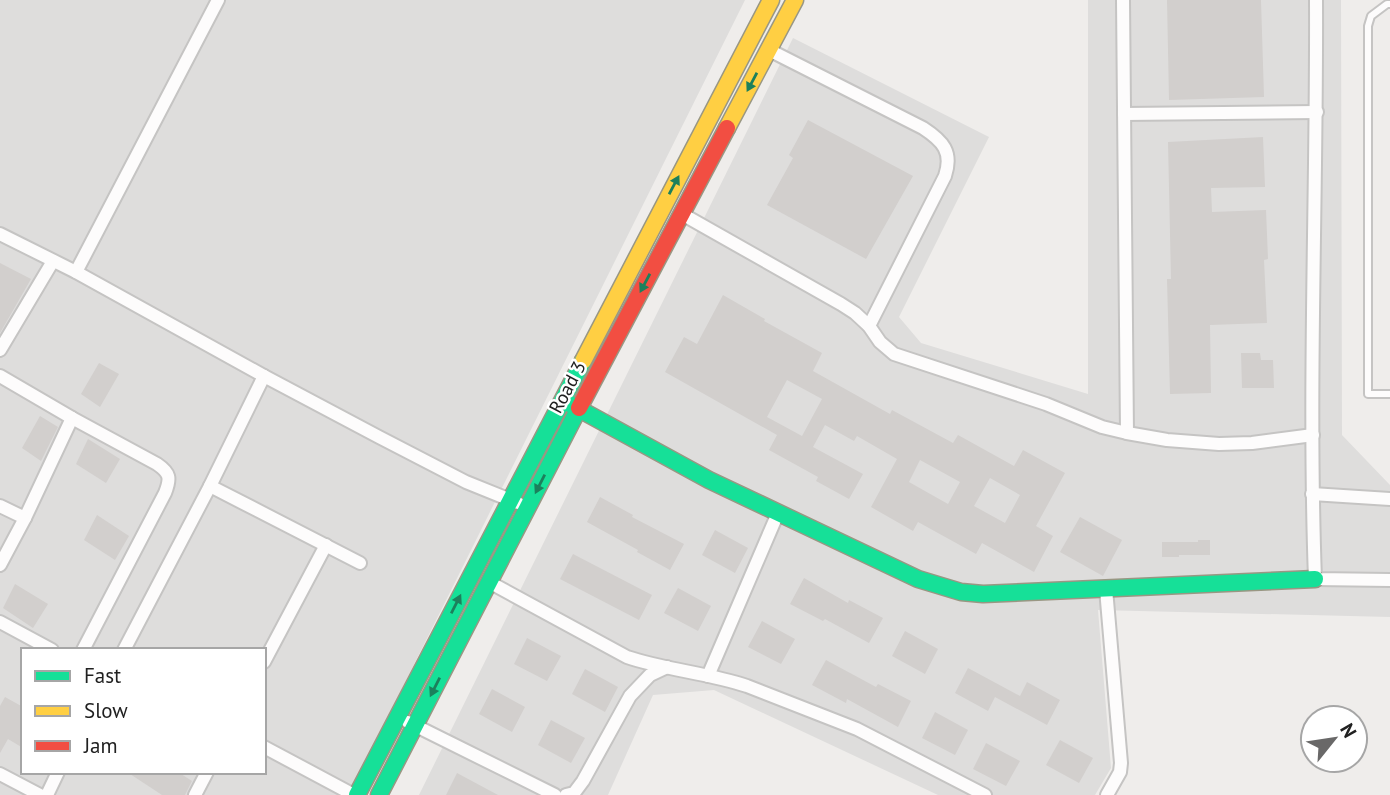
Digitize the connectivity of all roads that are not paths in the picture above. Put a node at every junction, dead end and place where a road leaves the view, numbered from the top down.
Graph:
1 (218, 0) edge
2 (771, 0) edge
3 (795, 0) edge
4 (1124, 0) edge
5 (1316, 0) edge
6 (1390, 4) edge
7 (769, 50) junction
8 (1317, 112) junction
9 (1124, 114) junction
10 (682, 214) junction
11 (0, 234) edge
12 (53, 261) junction
13 (76, 272) junction
14 (869, 326) junction
15 (0, 350) edge
16 (0, 376) edge
17 (264, 376) junction
18 (1390, 394) edge
19 (562, 400) junction
20 (578, 410) junction
21 (72, 418) junction
22 (1127, 433) junction
23 (1312, 435) junction
24 (211, 485) junction
25 (1312, 494) junction
26 (510, 499) junction
27 (1390, 499) edge
28 (0, 506) edge
29 (527, 508) junction
30 (778, 513) junction
31 (24, 518) junction
32 (326, 545) junction
33 (360, 563) dead end
34 (0, 565) edge
35 (1315, 579) junction
36 (1390, 580) edge
37 (489, 582) junction
38 (1106, 589) junction
39 (0, 622) edge
40 (48, 648) edge
41 (84, 648) edge
42 (125, 648) edge
43 (266, 659) edge
44 (668, 667) junction
45 (708, 676) junction
46 (398, 717) junction
47 (415, 725) junction
48 (266, 748) edge
49 (0, 774) edge
50 (57, 774) edge
51 (206, 774) edge
52 (40, 795) edge
53 (47, 795) edge
54 (195, 795) edge
55 (356, 795) edge
56 (379, 795) edge
57 (555, 795) edge
58 (566, 795) edge
59 (985, 795) edge
60 (1107, 795) edge

1 - 13 street
19 -> 2 street, Road 3
3 - 7 street, Road 3
4 - 9 street
5 - 8 street
6 - 18 lane
7 -> 10 street, Road 3
7 - 14 street
8 - 9 street
8 - 23 street
9 - 22 street
10 - 14 street
10 -> 20 street, Road 3
11 - 12 street
12 - 13 street
12 - 15 street
13 - 17 street
14 - 22 street
16 - 21 street
17 - 24 street
17 - 26 street
19 - 20 street
19 - 26 street, Road 3
20 -> 29 street, Road 3
20 - 30 street
21 - 31 street
21 - 41 street
22 - 23 street
23 - 25 street
24 - 32 street
24 - 42 street
25 - 27 street
25 - 35 street
26 - 29 street
46 -> 26 street, Road 3
28 - 31 street
29 - 37 street, Road 3
30 - 38 street
30 - 45 street
31 - 34 street
32 - 33 street
32 - 43 street
35 - 36 street
35 - 38 street
37 - 44 street
37 -> 47 street, Road 3
38 - 60 street
39 - 40 street
44 - 45 street
44 - 58 street
45 - 59 street
46 - 47 street
46 - 55 street, Road 3
47 - 56 street, Road 3
47 - 57 street
48 - 55 street
49 - 52 street
50 - 53 street
51 - 54 street

